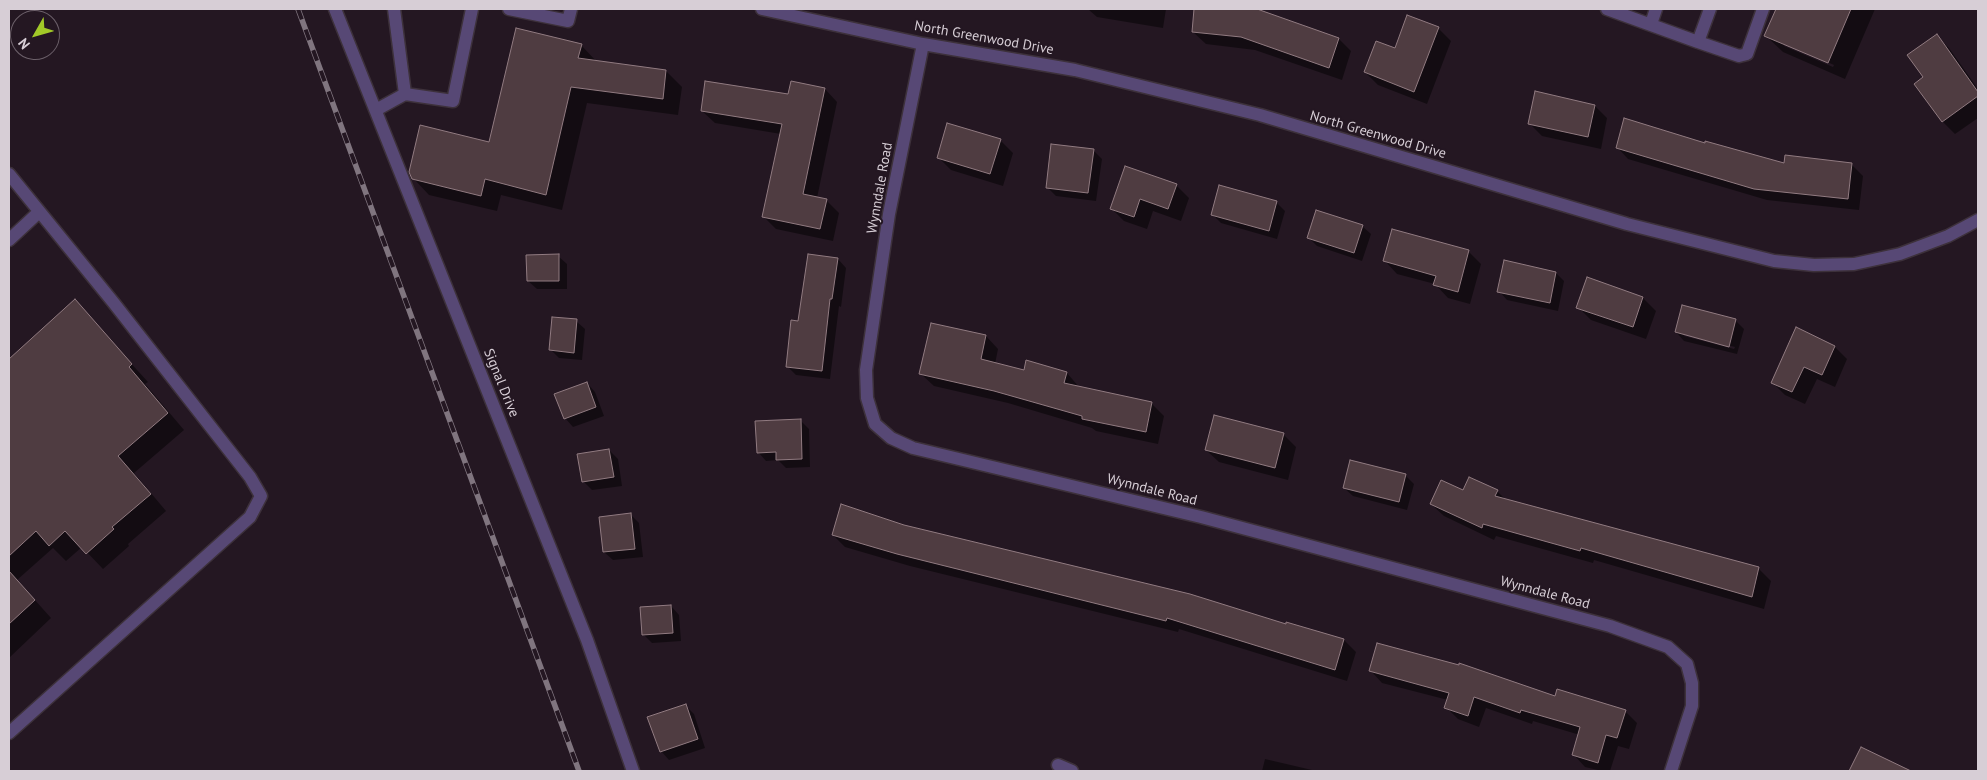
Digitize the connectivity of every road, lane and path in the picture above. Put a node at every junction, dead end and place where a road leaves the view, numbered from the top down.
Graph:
1 (336, 9) edge
2 (394, 9) edge
3 (472, 9) edge
4 (509, 9) edge
5 (571, 9) edge
6 (762, 9) edge
7 (1606, 9) edge
8 (1656, 9) edge
9 (1710, 9) edge
10 (1763, 9) edge
11 (795, 12) edge
12 (1651, 24) junction
13 (1698, 42) junction
14 (923, 44) junction
15 (405, 94) junction
16 (376, 110) junction
17 (9, 174) edge
18 (39, 212) junction
19 (1978, 220) edge
20 (9, 240) edge
21 (9, 733) edge
22 (1058, 765) dead end
23 (632, 771) edge
24 (1072, 771) edge
25 (1672, 771) edge

1 - 16 street, Signal Drive
2 - 15 street
3 - 15 street
4 - 5 street
6 - 11 street, North Greenwood Drive
7 - 12 street
8 - 12 street
9 - 13 street
10 - 13 street
11 - 14 street, North Greenwood Drive
12 - 13 street
14 - 19 street, North Greenwood Drive
14 - 25 street, Wynndale Road
15 - 16 street
16 - 23 street, Signal Drive
17 - 18 street
18 - 20 street
18 - 21 street
22 - 24 street

